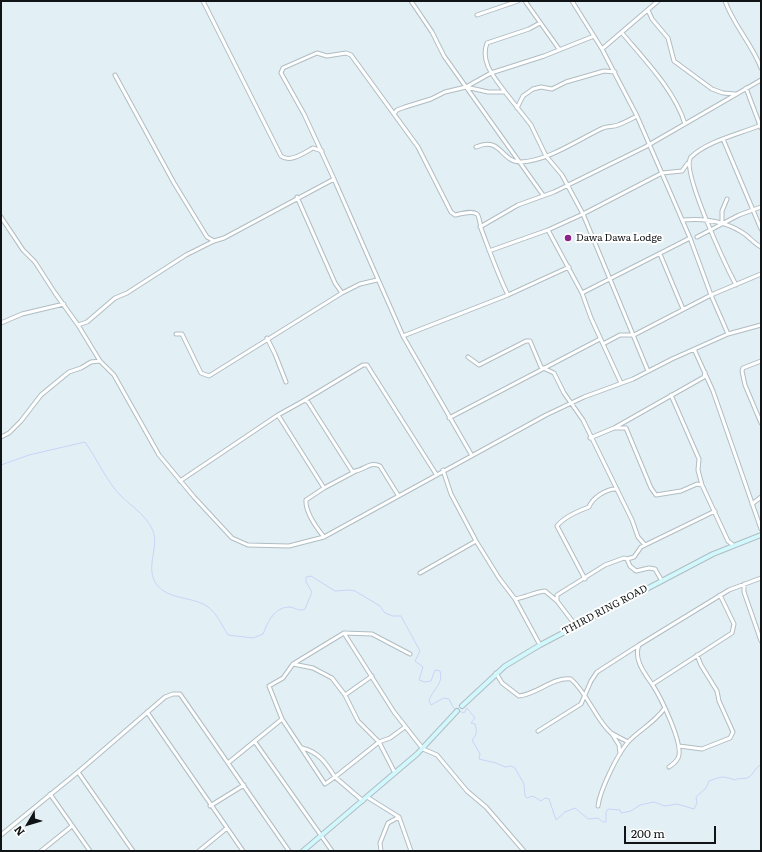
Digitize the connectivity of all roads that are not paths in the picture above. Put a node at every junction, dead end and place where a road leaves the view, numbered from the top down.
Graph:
1 (203, 1) edge
2 (410, 1) edge
3 (518, 1) edge
4 (525, 1) edge
5 (572, 1) edge
6 (658, 1) edge
7 (725, 1) edge
8 (648, 10) junction
9 (477, 15) dead end
10 (540, 23) junction
11 (622, 33) junction
12 (594, 36) junction
13 (559, 49) junction
14 (602, 49) junction
15 (761, 68) edge
16 (615, 72) junction
17 (491, 73) junction
18 (115, 75) dead end
19 (761, 80) edge
20 (466, 87) junction
21 (746, 88) junction
22 (505, 92) junction
23 (737, 94) junction
24 (517, 108) junction
25 (394, 114) junction
26 (637, 116) junction
27 (685, 124) junction
28 (761, 126) edge
29 (724, 139) junction
30 (650, 143) junction
31 (476, 147) dead end
32 (322, 151) junction
33 (546, 156) junction
34 (520, 162) junction
35 (688, 163) junction
36 (682, 170) junction
37 (690, 172) junction
38 (662, 173) junction
39 (334, 179) junction
40 (567, 185) junction
41 (543, 195) junction
42 (297, 197) junction
43 (727, 199) dead end
44 (761, 207) edge
45 (754, 210) junction
46 (583, 214) junction
47 (1, 217) edge
48 (683, 220) junction
49 (707, 220) junction
50 (722, 223) junction
51 (480, 226) junction
52 (761, 229) edge
53 (548, 230) junction
54 (711, 230) junction
55 (697, 237) dead end
56 (690, 238) junction
57 (214, 241) junction
58 (761, 247) edge
59 (489, 251) junction
60 (660, 254) junction
61 (569, 267) junction
62 (761, 274) edge
63 (377, 280) junction
64 (609, 280) junction
65 (736, 285) junction
66 (342, 293) junction
67 (582, 293) junction
68 (508, 295) junction
69 (711, 295) junction
70 (64, 304) junction
71 (683, 309) junction
72 (1, 323) edge
73 (78, 324) junction
74 (761, 325) edge
75 (176, 334) dead end
76 (728, 334) junction
77 (634, 335) junction
78 (403, 336) junction
79 (267, 338) junction
80 (600, 339) junction
81 (603, 344) junction
82 (694, 350) junction
83 (468, 357) dead end
84 (100, 361) junction
85 (761, 362) edge
86 (545, 368) junction
87 (648, 371) junction
88 (705, 372) junction
89 (286, 382) dead end
90 (621, 383) junction
91 (671, 395) junction
92 (305, 400) junction
93 (571, 403) junction
94 (278, 415) junction
95 (449, 418) junction
96 (761, 423) edge
97 (614, 428) junction
98 (1, 437) edge
99 (590, 438) junction
100 (471, 454) junction
101 (443, 470) junction
102 (356, 471) junction
103 (436, 474) junction
104 (180, 481) junction
105 (702, 485) junction
106 (324, 488) junction
107 (617, 489) junction
108 (398, 495) junction
109 (761, 497) edge
110 (752, 504) junction
111 (715, 511) junction
112 (761, 529) edge
113 (761, 535) edge
114 (324, 536) junction
115 (476, 541) junction
116 (645, 545) junction
117 (733, 545) junction
118 (627, 559) junction
119 (420, 573) dead end
120 (761, 578) edge
121 (585, 579) junction
122 (662, 581) junction
123 (744, 584) junction
124 (720, 595) junction
125 (515, 599) junction
126 (557, 601) junction
127 (576, 626) junction
128 (344, 633) junction
129 (761, 641) edge
130 (540, 645) junction
131 (639, 645) junction
132 (634, 648) junction
133 (636, 651) junction
134 (410, 654) dead end
135 (698, 655) junction
136 (293, 664) junction
137 (496, 674) junction
138 (372, 676) junction
139 (652, 684) junction
140 (584, 694) junction
141 (346, 695) junction
142 (462, 706) joint
143 (664, 709) junction
144 (457, 711) joint
145 (147, 712) junction
146 (282, 719) junction
147 (405, 727) junction
148 (538, 731) dead end
149 (612, 733) junction
150 (255, 742) junction
151 (379, 742) junction
152 (628, 742) junction
153 (679, 746) junction
154 (302, 748) junction
155 (423, 748) junction
156 (619, 758) junction
157 (228, 763) junction
158 (669, 767) dead end
159 (78, 772) junction
160 (395, 773) junction
161 (335, 777) junction
162 (244, 785) junction
163 (50, 794) junction
164 (367, 797) junction
165 (363, 801) junction
166 (210, 806) junction
167 (598, 806) dead end
168 (399, 817) junction
169 (72, 826) junction
170 (227, 828) junction
171 (1, 834) edge
172 (322, 835) junction
173 (40, 851) edge
174 (90, 851) edge
175 (133, 851) edge
176 (199, 851) edge
177 (243, 851) edge
178 (288, 851) edge
179 (304, 851) edge
180 (332, 851) edge
181 (382, 851) edge
182 (411, 851) edge
183 (524, 851) edge

1 - 32 street
2 - 20 street
3 - 9 street
4 - 10 street
5 - 12 street
6 - 8 street
7 - 15 street
8 - 11 street
8 - 23 street
10 - 13 street
10 - 17 street
11 - 14 street
11 - 27 street
12 - 13 street
12 - 14 street
13 - 17 street
14 - 16 street
16 - 24 street
16 - 26 street
17 - 20 street
17 - 22 street
18 - 57 street
19 - 21 street
20 - 22 street
20 - 25 street
20 - 34 street
21 - 23 street
21 - 28 street
22 - 24 street
23 - 27 street
24 - 33 street
25 - 32 street
25 - 51 street
26 - 30 street
26 - 33 street
27 - 30 street
28 - 29 street
29 - 35 street
29 - 45 street
30 - 38 street
30 - 40 street
31 - 34 street
32 - 39 street
33 - 34 street
33 - 40 street
34 - 41 street
35 - 36 street
35 - 37 street
36 - 37 street
36 - 38 street
37 - 49 street
38 - 46 street
38 - 48 street
39 - 42 street
39 - 63 street
40 - 41 street
40 - 46 street
41 - 51 street
42 - 57 street
42 - 66 street
43 - 50 street
44 - 45 street
45 - 50 street
45 - 52 street
46 - 53 street
46 - 64 street
47 - 70 street
48 - 49 street
48 - 56 street
49 - 50 street
49 - 54 street
50 - 54 street
50 - 58 street
51 - 59 street
53 - 59 street
53 - 61 street
54 - 55 street
54 - 65 street
56 - 60 street
56 - 69 street
57 - 73 street
59 - 68 street
60 - 64 street
60 - 71 street
61 - 67 street
61 - 68 street
62 - 65 street
63 - 66 street
63 - 78 street
64 - 67 street
64 - 77 street
65 - 69 street
66 - 79 street
67 - 80 street
68 - 78 street
69 - 71 street
69 - 76 street
70 - 72 street
70 - 73 street
71 - 77 street
73 - 84 street
74 - 76 street
75 - 79 street
76 - 82 street
77 - 81 street
77 - 87 street
78 - 95 street
79 - 89 street
80 - 81 street
80 - 86 street
81 - 90 street
82 - 87 street
82 - 88 street
83 - 86 street
84 - 98 street
84 - 104 street
85 - 96 street
86 - 93 street
86 - 95 street
87 - 90 street
88 - 91 street
88 - 110 street
90 - 93 street
91 - 97 street
91 - 105 street
92 - 94 street
92 - 102 street
92 - 103 street
93 - 99 street
93 - 100 street
94 - 104 street
94 - 106 street
95 - 100 street
97 - 99 street
97 - 105 street
99 - 107 street
100 - 101 street
101 - 103 street
101 - 115 street
102 - 106 street
102 - 108 street
103 - 108 street
104 - 114 street
105 - 111 street
106 - 114 street
107 - 116 street
107 - 121 street
108 - 114 street
109 - 110 street
110 - 112 street
111 - 116 street
111 - 117 street
113 - 117 street, THIRD RING ROAD
115 - 119 street
115 - 125 street
116 - 118 street
117 - 122 street, THIRD RING ROAD
118 - 121 street
118 - 122 street
120 - 123 street
121 - 126 street
122 - 127 street, THIRD RING ROAD
123 - 124 street
123 - 129 street
124 - 131 street
124 - 135 street
125 - 126 street
125 - 130 street
126 - 127 street
127 - 130 street, THIRD RING ROAD
128 - 134 street
128 - 136 street
128 - 138 street
130 - 137 street, THIRD RING ROAD
131 - 132 street
131 - 133 street
132 - 133 street
132 - 140 street
133 - 139 street
135 - 139 street
135 - 153 street
136 - 141 street
136 - 146 street
137 - 140 street
137 - 142 street, THIRD RING ROAD
138 - 141 street
138 - 147 street
139 - 143 street
140 - 148 street
140 - 149 street
141 - 151 street
142 - 144 street
143 - 152 street
143 - 153 street
144 - 155 street
145 - 157 street
145 - 159 street
145 - 166 street
146 - 150 street
146 - 154 street
147 - 151 street
147 - 155 street
149 - 152 street
149 - 156 street
150 - 157 street
150 - 172 street
151 - 160 street
151 - 161 street
152 - 156 street
153 - 158 street
154 - 161 street
154 - 161 street
155 - 160 street
155 - 183 street
156 - 167 street
157 - 162 street
159 - 163 street
159 - 175 street
160 - 164 street
161 - 165 street
162 - 166 street
162 - 178 street
163 - 169 street
163 - 171 street
164 - 165 street
164 - 168 street
165 - 172 street
166 - 170 street
168 - 181 street
168 - 182 street
169 - 173 street
169 - 174 street
170 - 176 street
170 - 177 street
172 - 179 street
172 - 180 street

